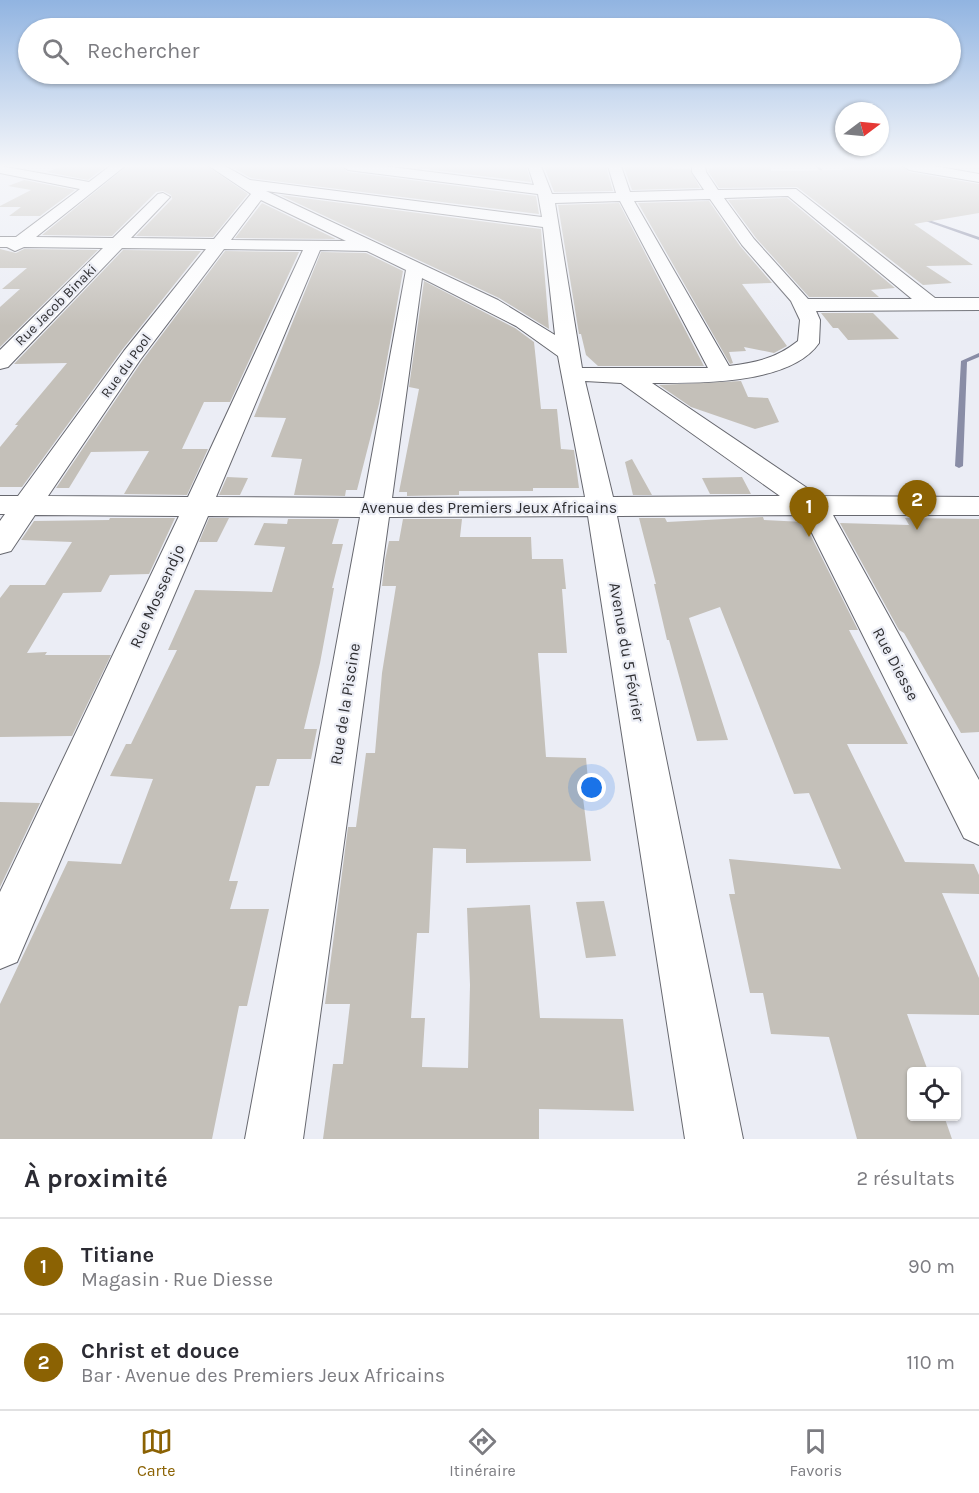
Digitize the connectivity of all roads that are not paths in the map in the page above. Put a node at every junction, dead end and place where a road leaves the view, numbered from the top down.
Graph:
1 (50, 219) edge
2 (140, 219) edge
3 (233, 219) edge
4 (314, 219) edge
5 (516, 219) edge
6 (548, 219) edge
7 (637, 219) edge
8 (732, 219) edge
9 (825, 219) edge
10 (549, 223) junction
11 (0, 242) edge
12 (21, 242) junction
13 (116, 243) junction
14 (218, 244) junction
15 (313, 246) junction
16 (368, 246) junction
17 (0, 258) edge
18 (415, 268) junction
19 (930, 304) junction
20 (979, 304) edge
21 (804, 305) junction
22 (0, 362) edge
23 (571, 363) junction
24 (722, 373) junction
25 (625, 375) junction
26 (14, 505) edge
27 (813, 505) junction
28 (198, 506) junction
29 (979, 506) edge
30 (601, 507) junction
31 (377, 508) junction
32 (0, 543) edge
33 (979, 823) edge
34 (0, 945) edge
35 (274, 1139) edge
36 (714, 1139) edge

1 - 12 street
2 - 13 street, Rue Jacob Binaki
3 - 14 street, Rue du Pool
4 - 16 street
5 - 10 street
6 - 10 street, Avenue du 5 Février
7 - 24 street
8 - 21 street
9 - 19 street
10 - 23 street, Avenue du 5 Février
11 - 12 street
12 - 13 street
12 - 17 street
13 - 14 street
13 - 22 street, Rue Jacob Binaki
14 - 15 street
14 - 26 street, Rue du Pool
15 - 16 street
15 - 28 street, Rue Mossendjo
16 - 18 street
18 - 23 street
18 - 31 street, Rue de la Piscine
19 - 20 street
19 - 21 street
21 - 24 street
23 - 25 street
23 - 30 street, Avenue du 5 Février
24 - 25 street
25 - 27 street
26 - 28 street, Avenue des Premiers Jeux Africains
26 - 32 street, Rue du Pool
27 - 29 street, Avenue des Premiers Jeux Africains
27 - 30 street, Avenue des Premiers Jeux Africains
27 - 33 street, Rue Diesse
28 - 31 street, Avenue des Premiers Jeux Africains
28 - 34 street, Rue Mossendjo
30 - 31 street, Avenue des Premiers Jeux Africains
30 - 36 street, Avenue du 5 Février
31 - 35 street, Rue de la Piscine

